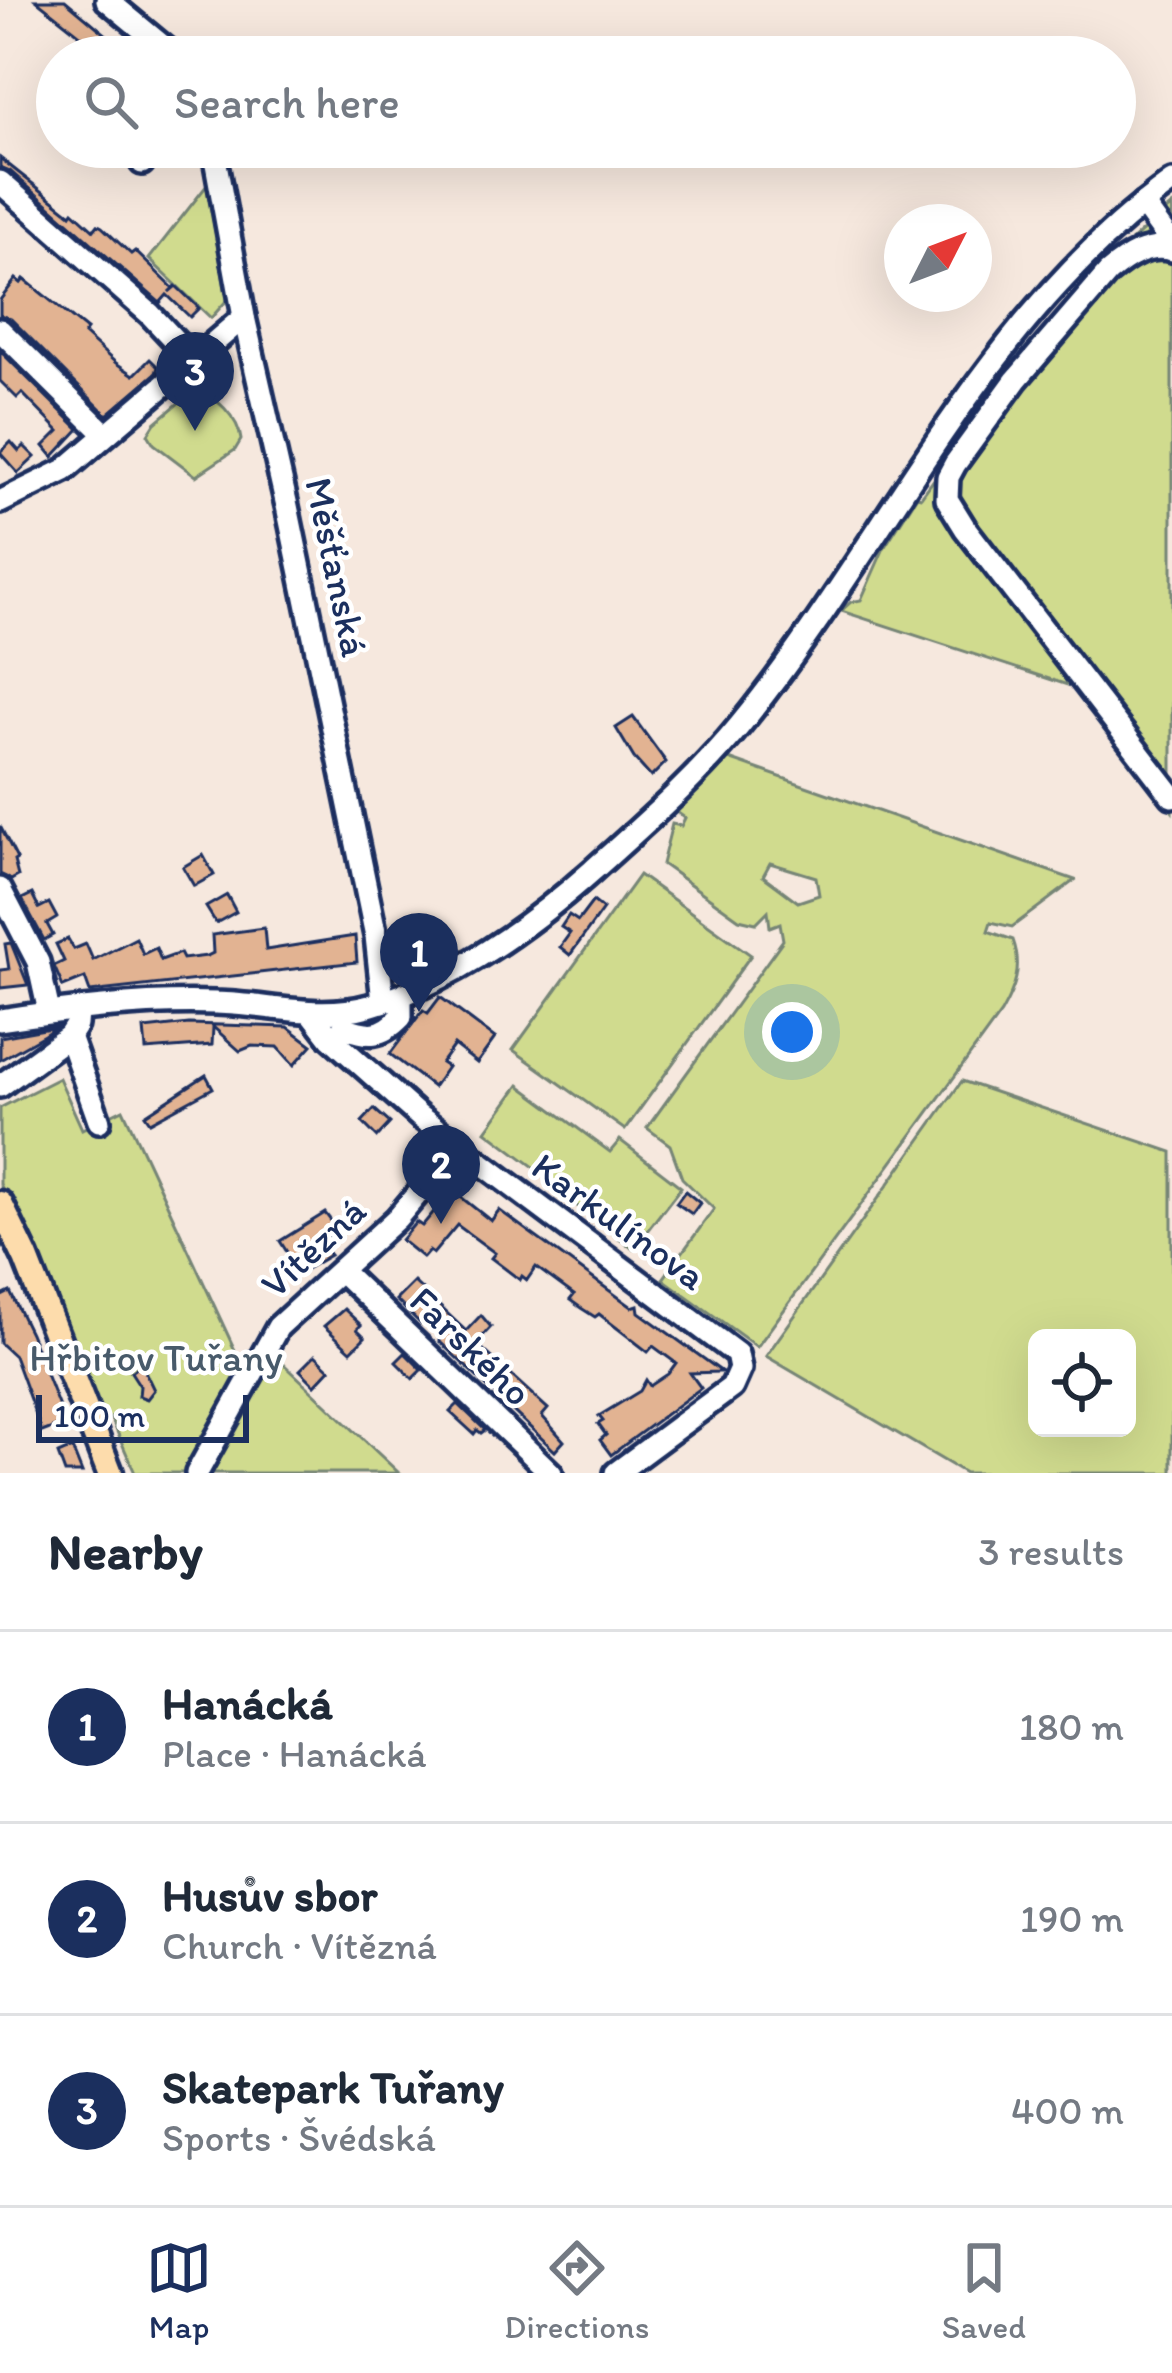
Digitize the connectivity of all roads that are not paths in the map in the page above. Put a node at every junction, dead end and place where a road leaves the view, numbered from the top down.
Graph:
1 (107, 0) edge
2 (151, 36) edge
3 (217, 168) edge
4 (0, 182) edge
5 (1172, 182) edge
6 (1143, 203) junction
7 (1172, 248) edge
8 (244, 317) junction
9 (0, 330) edge
10 (192, 359) junction
11 (104, 434) junction
12 (0, 502) edge
13 (1172, 796) edge
14 (0, 890) edge
15 (392, 999) junction
16 (76, 1011) junction
17 (49, 1012) junction
18 (311, 1012) junction
19 (0, 1020) edge
20 (342, 1028) junction
21 (69, 1036) junction
22 (0, 1086) edge
23 (99, 1121) dead end
24 (458, 1146) junction
25 (0, 1204) edge
26 (341, 1271) junction
27 (110, 1473) edge
28 (197, 1473) edge
29 (551, 1473) edge
30 (616, 1473) edge

1 - 2 street
3 - 8 street, Měšťanská
4 - 10 street
5 - 6 street
6 - 7 street
6 - 15 street
7 - 13 street
8 - 10 street
8 - 15 street, Měšťanská
9 - 11 street
10 - 11 street
11 - 12 street
14 - 17 street
15 - 20 street
16 - 17 street
16 - 18 street
16 - 21 street
17 - 19 street
18 - 20 street, Karkulínova
18 - 20 street
20 - 24 street, Karkulínova
21 - 22 street
21 - 23 street
24 - 26 street, Vítězná
24 - 30 street, Karkulínova
25 - 27 main road
26 - 28 street, Vítězná
26 - 29 street, Farského

